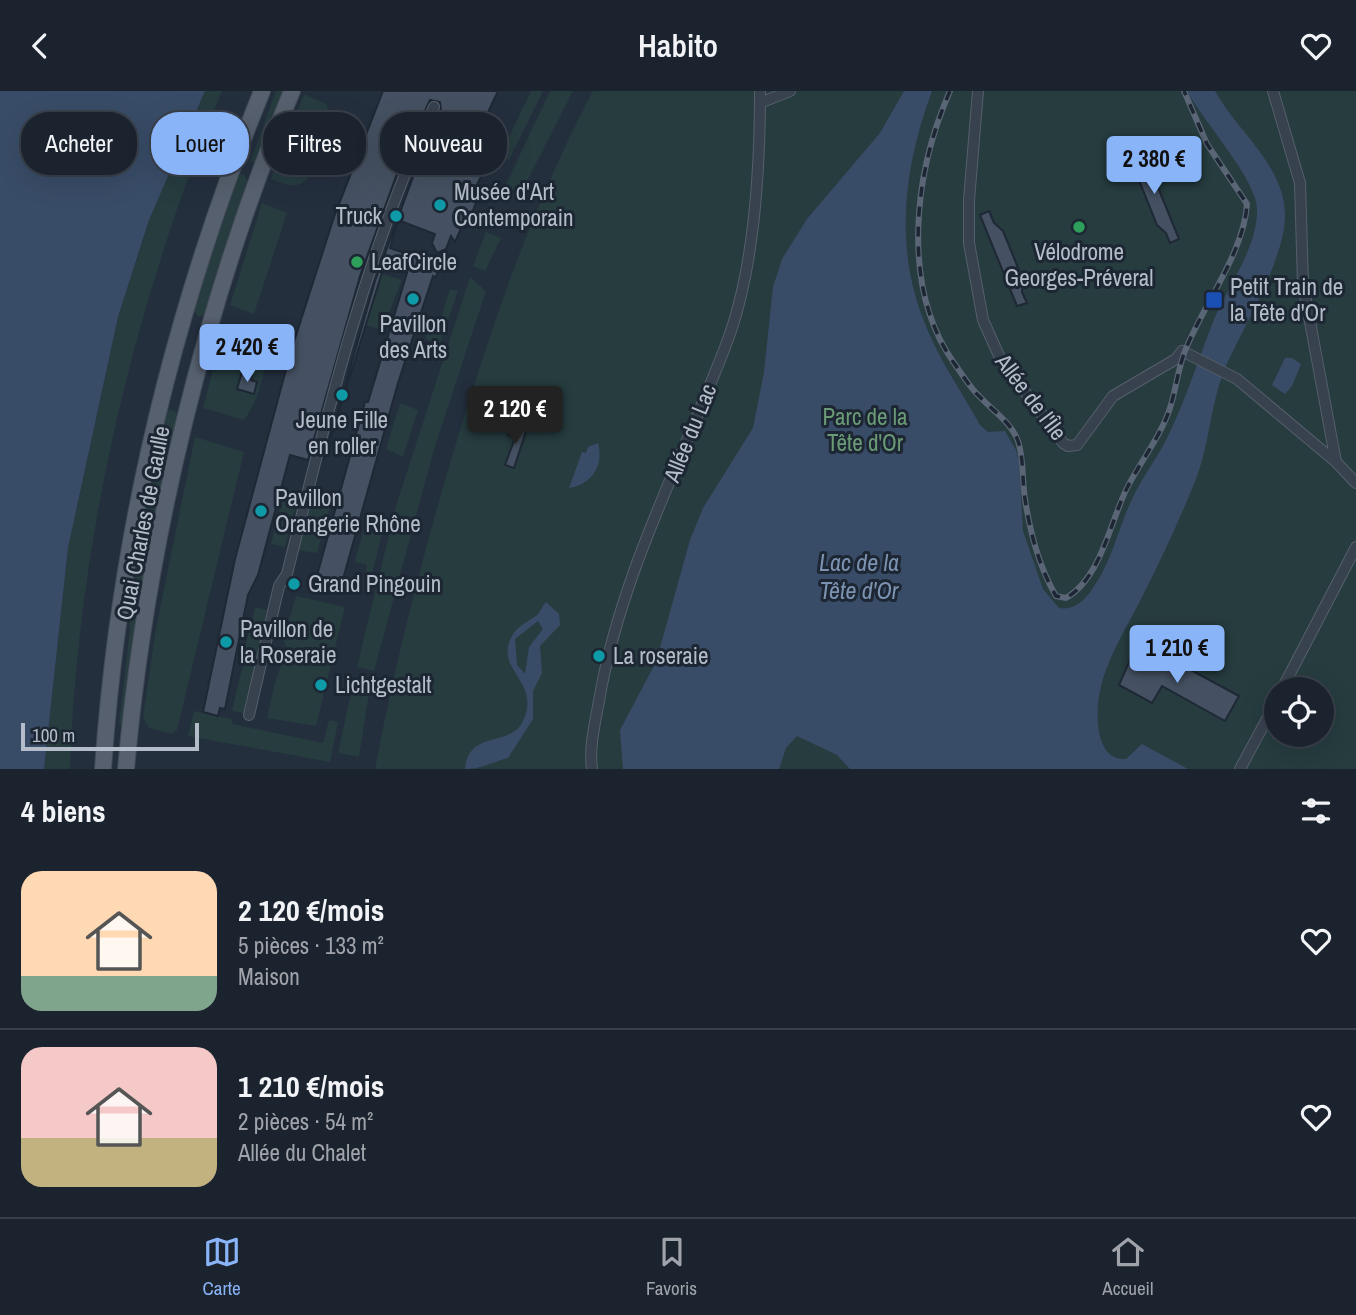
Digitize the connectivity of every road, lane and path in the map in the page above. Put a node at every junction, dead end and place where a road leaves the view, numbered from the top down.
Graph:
1 (262, 91) edge
2 (292, 91) edge
3 (760, 91) edge
4 (790, 91) edge
5 (978, 91) edge
6 (1273, 91) edge
7 (760, 103) junction
8 (433, 107) dead end
9 (1336, 463) junction
10 (1356, 483) edge
11 (1356, 547) edge
12 (1288, 677) edge
13 (249, 715) dead end
14 (1264, 724) edge
15 (103, 769) edge
16 (126, 769) edge
17 (592, 769) edge
18 (1240, 769) edge

1 - 15 main road, Quai Charles de Gaulle
2 - 16 main road, Quai Charles de Gaulle
3 - 7 street, Allée du Lac
4 - 7 street
5 - 9 street, Allée de l'Île
6 - 9 street
7 - 17 street, Allée du Lac
8 - 13 street
9 - 10 street, Allée de l'Île
11 - 12 street
14 - 18 street

